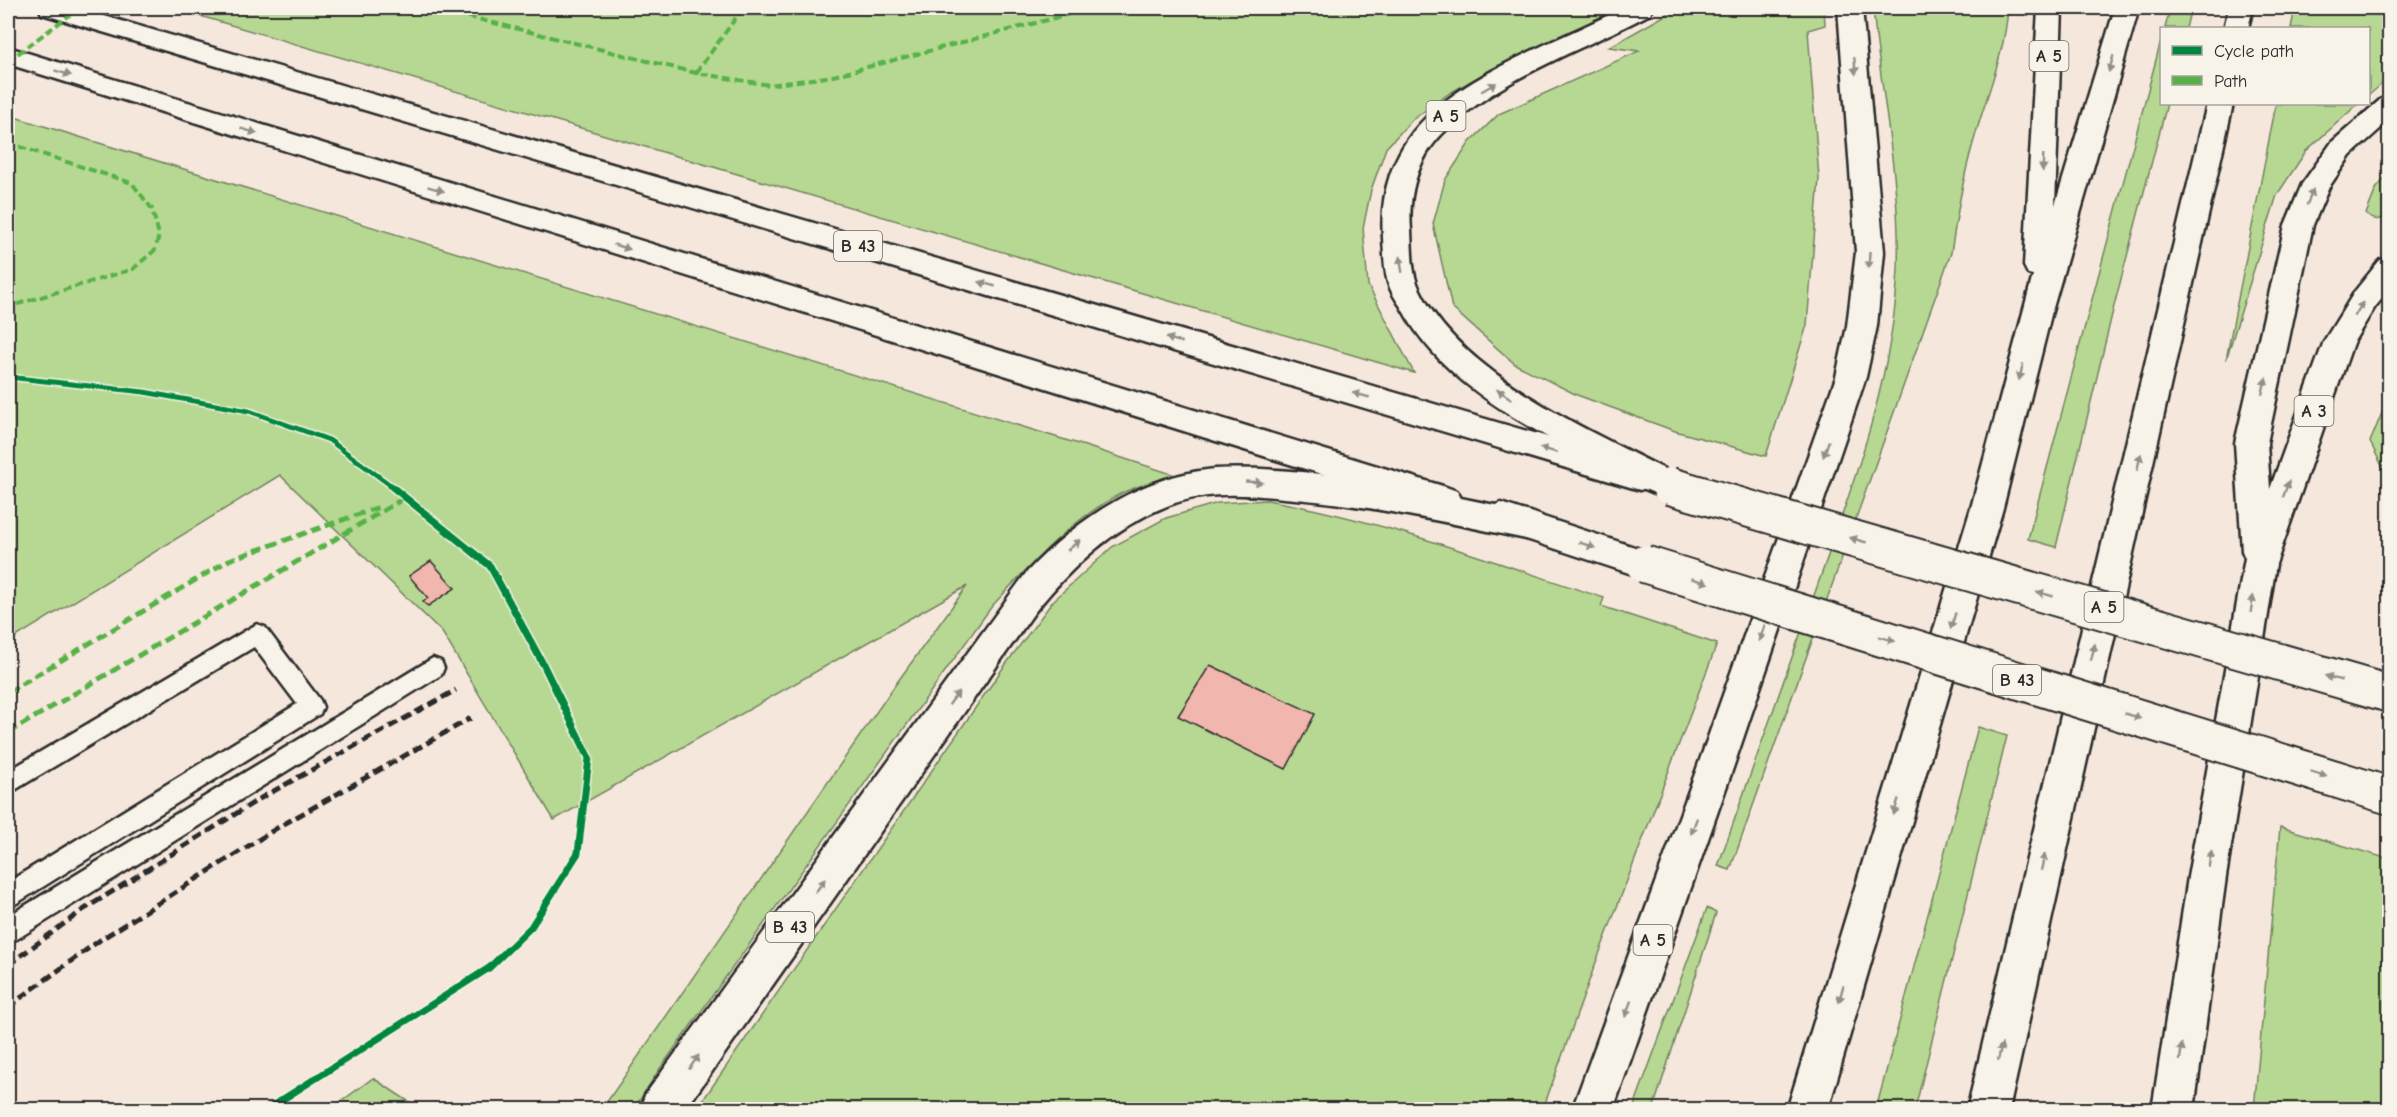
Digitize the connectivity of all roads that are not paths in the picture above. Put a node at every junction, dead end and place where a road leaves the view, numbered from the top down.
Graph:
1 (51, 8) edge
2 (1641, 8) edge
3 (1850, 8) edge
4 (2050, 8) edge
5 (2127, 8) edge
6 (2241, 8) edge
7 (2236, 27) edge
8 (8, 55) edge
9 (2220, 105) edge
10 (2390, 105) edge
11 (2390, 268) edge
12 (2036, 315) junction
13 (1665, 484) junction
14 (1531, 526) junction
15 (2259, 564) junction
16 (433, 668) dead end
17 (2390, 694) edge
18 (8, 783) edge
19 (2390, 796) edge
20 (8, 896) edge
21 (8, 930) edge
22 (660, 1110) edge
23 (1592, 1110) edge
24 (1807, 1110) edge
25 (1988, 1110) edge
26 (2173, 1110) edge

13 -> 1 highway, B 43
13 -> 2 highway, A 5
3 -> 23 highway, A 5
4 -> 12 highway, A 5
5 -> 12 highway, A 5
6 - 7 highway
8 -> 14 highway, B 43
25 -> 9 highway, A 5
15 -> 10 highway
15 -> 11 highway, A 3
12 -> 24 highway, A 5
17 -> 13 highway, B 43, bridge
14 -> 19 highway, B 43, bridge
22 -> 14 highway, B 43
26 -> 15 highway
16 - 21 lane
18 - 20 lane

